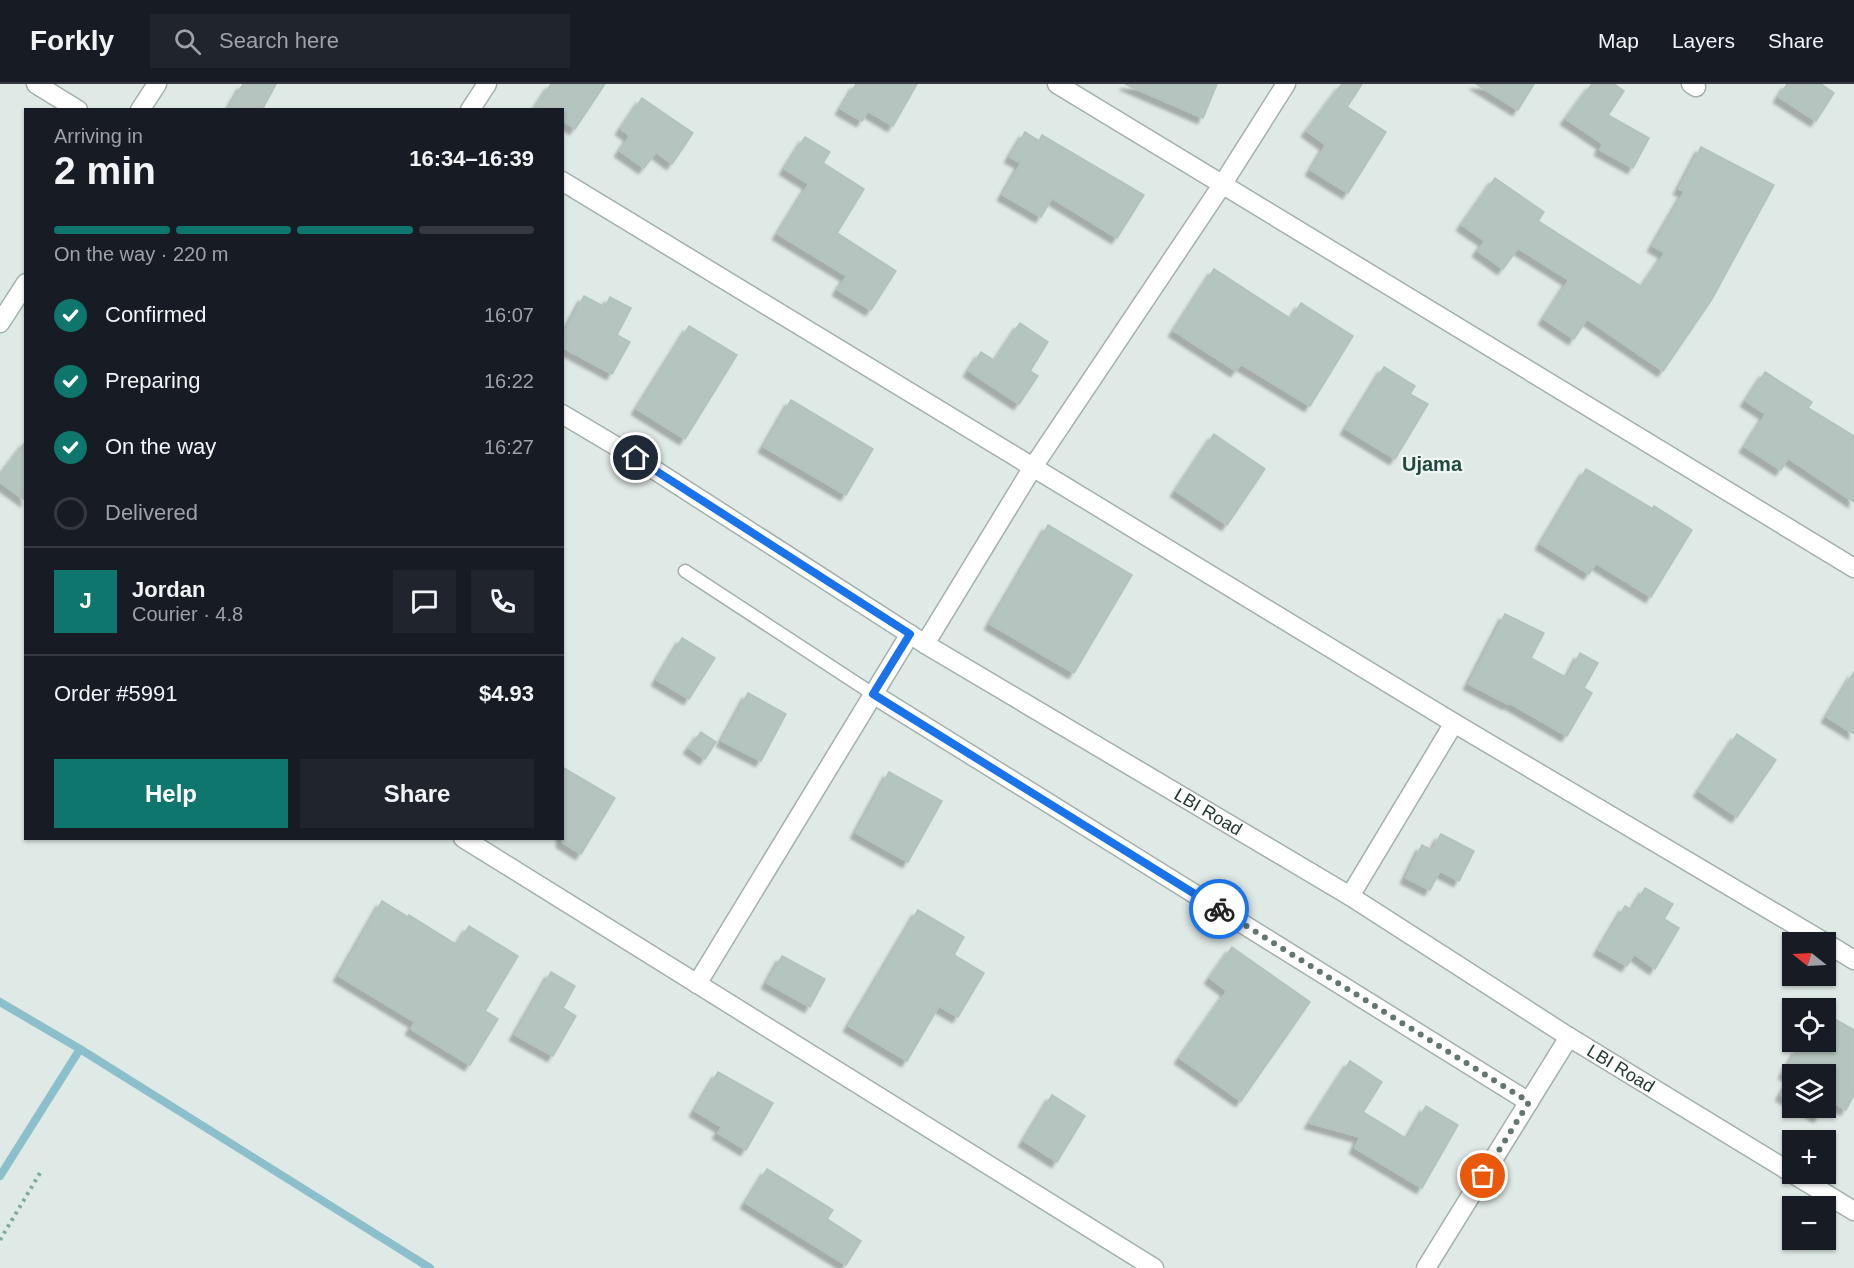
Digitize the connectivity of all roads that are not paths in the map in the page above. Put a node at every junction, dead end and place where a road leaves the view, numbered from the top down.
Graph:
1 (36, 84) edge
2 (157, 84) edge
3 (487, 84) edge
4 (1057, 84) edge
5 (1286, 84) edge
6 (75, 108) edge
7 (141, 108) edge
8 (471, 108) edge
9 (564, 182) edge
10 (1222, 185) junction
11 (24, 287) edge
12 (0, 323) edge
13 (564, 415) edge
14 (1033, 466) junction
15 (1854, 568) edge
16 (685, 571) dead end
17 (918, 639) junction
18 (873, 694) junction
19 (1454, 723) junction
20 (466, 840) edge
21 (1350, 896) junction
22 (1808, 932) edge
23 (1836, 949) edge
24 (1854, 960) edge
25 (697, 984) junction
26 (1569, 1037) junction
27 (1529, 1102) junction
28 (1854, 1211) edge
29 (1154, 1268) edge
30 (1426, 1268) edge

1 - 6 street
2 - 7 street
3 - 8 street
4 - 10 street
5 - 10 street
9 - 14 street
10 - 14 street
10 - 15 street
11 - 12 street
13 - 17 street, LBI Road
14 - 17 street
14 - 19 street
16 - 18 lane
17 - 18 street
17 - 21 street, LBI Road
18 - 25 street
18 - 27 street
19 - 21 street
19 - 22 street
20 - 25 street
21 - 26 street, LBI Road
23 - 24 street
25 - 29 street
26 - 27 street
26 - 28 street, LBI Road
27 - 30 street

